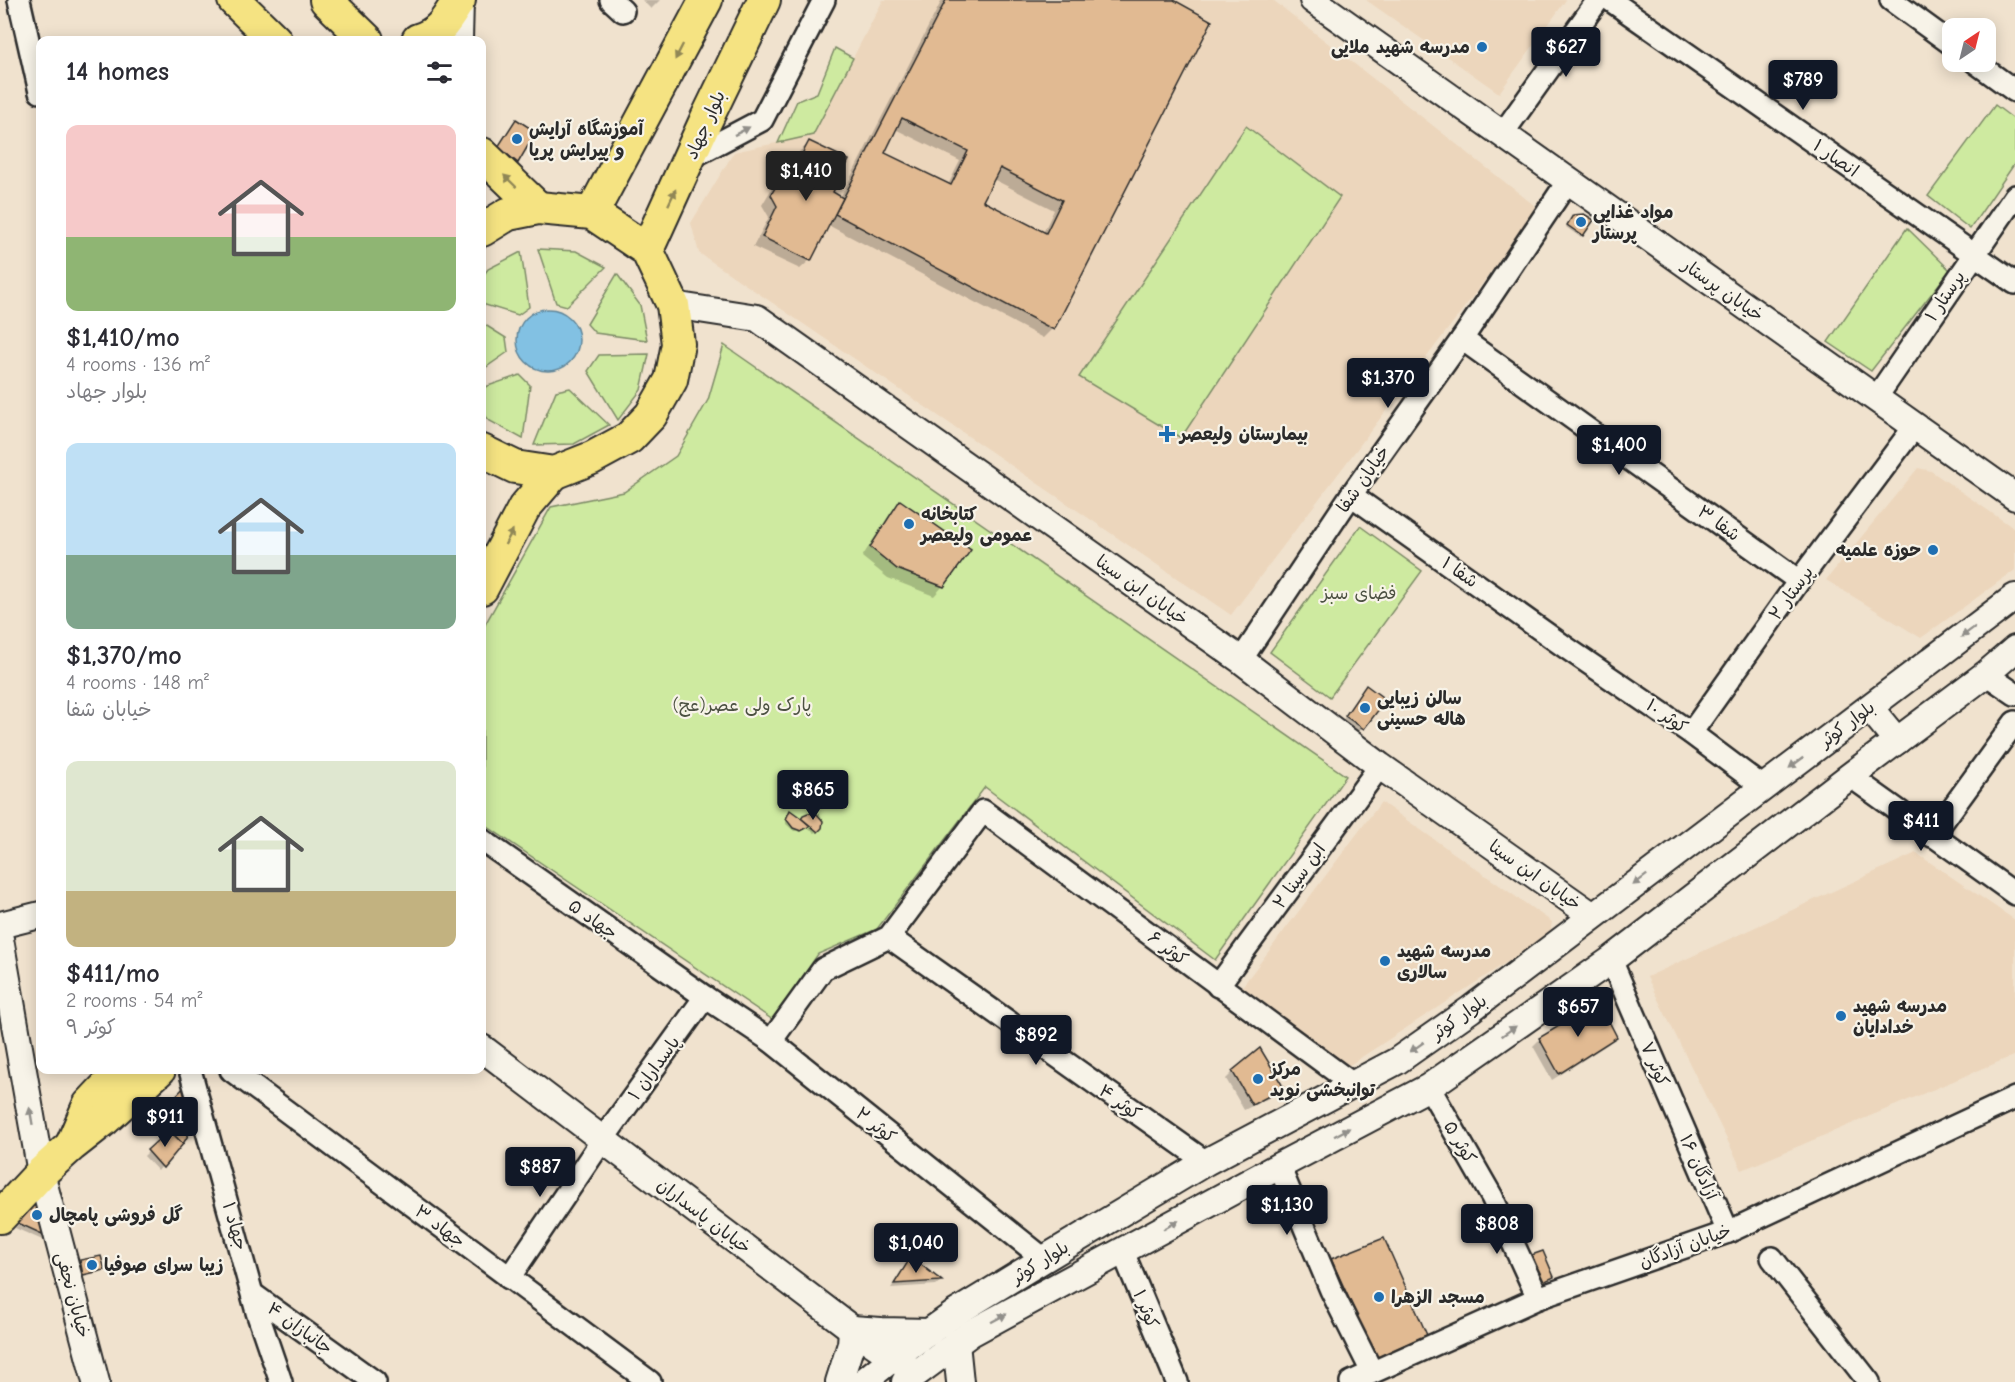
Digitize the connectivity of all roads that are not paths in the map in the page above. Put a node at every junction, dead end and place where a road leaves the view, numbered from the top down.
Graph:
1 (20, 0) edge
2 (234, 0) edge
3 (326, 0) edge
4 (459, 0) edge
5 (706, 0) edge
6 (764, 0) edge
7 (824, 0) edge
8 (1313, 0) edge
9 (1598, 0) edge
10 (1610, 0) edge
11 (1891, 0) edge
12 (265, 36) edge
13 (366, 36) edge
14 (431, 36) edge
15 (459, 36) edge
16 (1942, 37) edge
17 (1989, 72) edge
18 (36, 74) edge
19 (2015, 91) edge
20 (1503, 133) junction
21 (486, 158) edge
22 (690, 158) junction
23 (1568, 181) junction
24 (2015, 196) edge
25 (538, 208) junction
26 (592, 213) junction
27 (486, 228) edge
28 (646, 250) junction
29 (1973, 254) junction
30 (2015, 284) edge
31 (673, 305) junction
32 (1462, 339) junction
33 (1876, 398) junction
34 (1915, 426) junction
35 (486, 453) edge
36 (554, 473) junction
37 (1351, 495) junction
38 (2015, 497) edge
39 (486, 580) edge
40 (1799, 581) junction
41 (2015, 597) edge
42 (1568, 649) joint
43 (2015, 649) edge
44 (1241, 660) junction
45 (1986, 674) junction
46 (2015, 694) edge
47 (1870, 708) junction
48 (2015, 723) edge
49 (1691, 733) junction
50 (1897, 741) junction
51 (1380, 766) junction
52 (1850, 776) junction
53 (1763, 787) junction
54 (1932, 836) junction
55 (486, 843) edge
56 (2015, 894) edge
57 (36, 916) edge
58 (1593, 916) junction
59 (0, 926) edge
60 (889, 937) junction
61 (0, 939) edge
62 (1611, 960) junction
63 (1218, 986) junction
64 (705, 997) junction
65 (771, 1041) junction
66 (486, 1051) edge
67 (118, 1074) edge
68 (155, 1074) edge
69 (191, 1074) edge
70 (236, 1074) edge
71 (1354, 1085) junction
72 (1429, 1087) junction
73 (2015, 1098) edge
74 (1671, 1101) joint
75 (603, 1139) junction
76 (72, 1145) junction
77 (1206, 1162) junction
78 (1279, 1166) junction
79 (41, 1173) junction
80 (0, 1217) edge
81 (1728, 1232) junction
82 (1123, 1252) junction
83 (1044, 1258) junction
84 (1772, 1258) dead end
85 (509, 1278) junction
86 (254, 1294) junction
87 (1538, 1298) junction
88 (852, 1329) junction
89 (962, 1329) junction
90 (930, 1332) junction
91 (894, 1357) junction
92 (1372, 1372) junction
93 (1174, 1374) edge
94 (916, 1379) edge
95 (96, 1382) edge
96 (281, 1382) edge
97 (375, 1382) edge
98 (650, 1382) edge
99 (839, 1382) edge
100 (863, 1382) edge
101 (960, 1382) edge
102 (1351, 1382) edge
103 (1869, 1382) edge

1 - 18 street
2 - 12 main road
3 - 13 main road
4 - 14 main road
4 - 15 street
5 -> 26 main road
6 - 22 main road, بلوار جهاد
22 -> 7 street
8 - 20 street, خیابان پرستار
9 - 20 street
10 - 29 street, انصار ۱
11 - 16 street
17 - 19 street
20 - 23 street, خیابان پرستار
25 -> 21 main road
28 -> 22 main road, بلوار جهاد
23 - 32 street, خیابان شفا
23 - 33 street, خیابان پرستار
24 - 29 street, پرستار ۱
25 - 26 main road
25 - 27 main road
26 - 28 main road
28 - 31 main road
29 - 30 street, انصار ۱
29 - 33 street, پرستار ۱
31 - 36 main road
31 - 44 street, خیابان ابن سینا
32 - 37 street, خیابان شفا
32 - 40 street, شفا ۳
33 - 34 street, خیابان پرستار
34 - 38 street, خیابان پرستار
34 - 40 street, پرستار ۲
35 - 36 main road
39 -> 36 main road
37 - 42 street, شفا ۱
37 - 44 street, خیابان شفا
40 - 49 street, پرستار ۲
41 -> 47 street, بلوار کوثر
42 - 49 street, کوثر ۱۰
43 - 45 street, بلوار کوثر
44 - 51 street, خیابان ابن سینا
45 - 46 street
45 - 50 street, بلوار کوثر
47 - 50 street
47 -> 53 street, بلوار کوثر
48 - 54 street
49 - 53 street, کوثر ۱۰
50 - 52 street, بلوار کوثر
51 - 58 street, خیابان ابن سینا
51 - 63 street, ابن سینا ۲
52 - 54 street
52 - 62 street, بلوار کوثر
53 -> 58 street, بلوار کوثر
54 - 56 street
55 - 64 street, جهاد ۵
57 - 59 street
58 -> 71 street, بلوار کوثر
60 - 63 street, کوثر ۶
60 - 65 street
60 - 77 street, کوثر ۴
79 -> 61 street, خیابان نجفی
72 -> 62 street, بلوار کوثر
62 - 74 street, کوثر ۷
63 - 71 street, کوثر ۶
64 - 65 street, کوثر ۲
64 - 75 street, پاسداران ۱
65 - 83 street, کوثر ۲
66 - 75 street, خیابان پاسداران
67 - 76 main road
68 - 76 main road
69 - 86 street, جهاد ۱
70 - 85 street, جهاد ۳
71 - 77 street, بلوار کوثر
78 -> 72 street, بلوار کوثر
72 - 87 street, کوثر ۵
73 - 81 street, خیابان آزادگان
74 - 81 street, آزادگان ۱۶
75 - 85 street, پاسداران ۱
75 - 88 street, خیابان پاسداران
76 - 79 main road
77 - 83 street, بلوار کوثر
82 -> 78 street, بلوار کوثر
78 - 92 street
79 - 80 main road
79 - 95 street, خیابان نجفی
81 - 87 street, خیابان آزادگان
89 -> 82 street, بلوار کوثر
82 - 93 street, کوثر ۱
83 - 89 street, بلوار کوثر
84 - 103 street
85 - 98 street, جهاد ۳
86 - 96 street, جهاد ۱
86 - 97 street, جانبازان ۴
87 - 92 street, خیابان آزادگان
88 - 90 street
88 - 91 street, خیابان پاسداران
88 - 99 street
89 - 90 street, بلوار کوثر
89 - 94 street, بلوار کوثر
89 - 101 street
90 - 91 street, بلوار کوثر
91 - 94 street, خیابان پاسداران
91 - 100 street, بلوار کوثر
92 - 102 street, خیابان آزادگان

